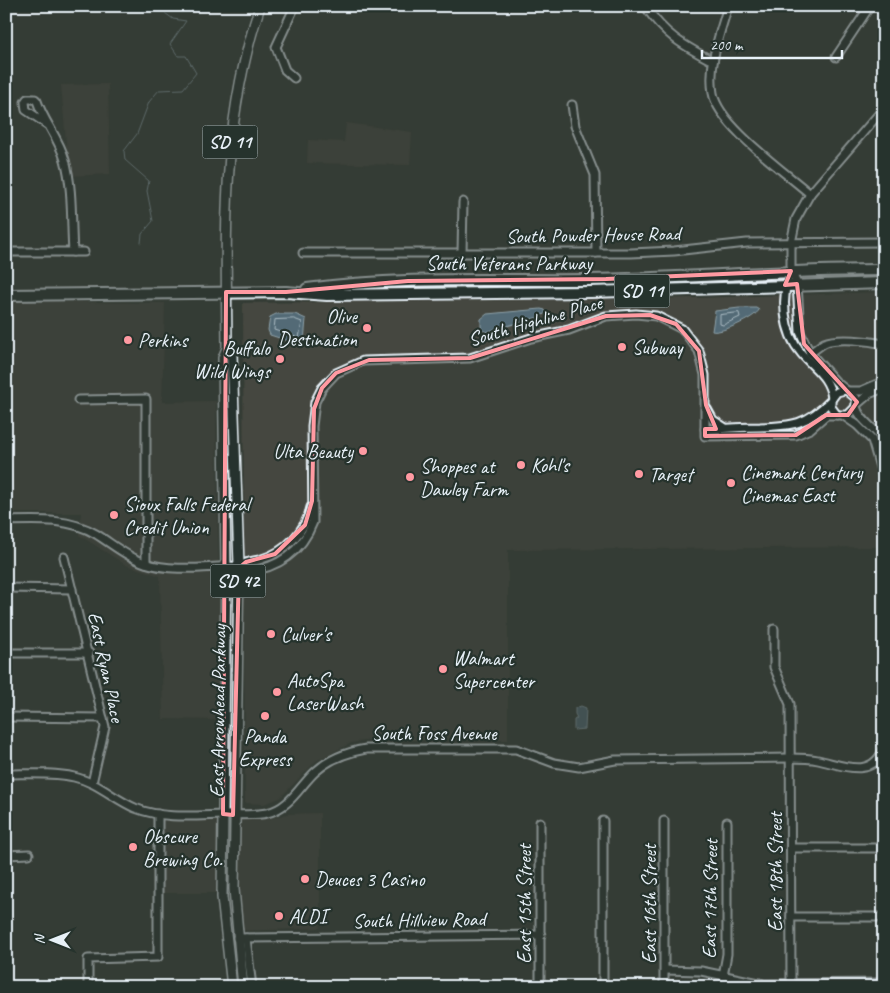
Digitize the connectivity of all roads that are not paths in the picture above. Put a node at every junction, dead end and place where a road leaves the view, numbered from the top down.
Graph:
1 (260, 6) edge
2 (295, 6) edge
3 (645, 6) edge
4 (728, 6) edge
5 (870, 6) edge
6 (836, 57) dead end
7 (713, 61) junction
8 (294, 78) dead end
9 (572, 105) dead end
10 (884, 108) edge
11 (48, 125) dead end
12 (810, 194) junction
13 (463, 202) dead end
14 (791, 242) junction
15 (884, 242) edge
16 (6, 252) edge
17 (73, 252) junction
18 (84, 252) dead end
19 (303, 253) dead end
20 (462, 253) junction
21 (596, 253) junction
22 (884, 270) edge
23 (791, 271) junction
24 (884, 283) edge
25 (797, 284) junction
26 (786, 285) junction
27 (226, 292) junction
28 (286, 292) junction
29 (6, 295) edge
30 (884, 344) edge
31 (227, 348) junction
32 (810, 353) junction
33 (884, 381) edge
34 (884, 388) edge
35 (847, 390) junction
36 (705, 399) junction
37 (831, 399) junction
38 (78, 400) dead end
39 (856, 406) junction
40 (841, 415) junction
41 (732, 429) junction
42 (705, 432) junction
43 (884, 443) edge
44 (884, 481) edge
45 (312, 501) junction
46 (6, 521) edge
47 (64, 557) dead end
48 (146, 563) junction
49 (226, 566) junction
50 (240, 566) junction
51 (6, 588) edge
52 (72, 588) junction
53 (774, 629) dead end
54 (6, 653) edge
55 (89, 653) junction
56 (6, 718) edge
57 (104, 718) junction
58 (884, 748) edge
59 (790, 758) junction
60 (877, 761) junction
61 (884, 768) edge
62 (6, 774) edge
63 (92, 783) junction
64 (158, 814) junction
65 (223, 814) junction
66 (234, 815) junction
67 (603, 821) dead end
68 (664, 821) dead end
69 (540, 822) dead end
70 (727, 822) dead end
71 (791, 848) junction
72 (884, 848) edge
73 (29, 854) dead end
74 (6, 855) edge
75 (791, 917) junction
76 (884, 917) edge
77 (540, 935) junction
78 (242, 938) junction
79 (665, 970) junction
80 (723, 976) junction
81 (884, 983) edge
82 (791, 985) edge
83 (88, 987) edge
84 (232, 987) edge
85 (243, 987) edge
86 (252, 987) edge
87 (540, 987) edge
88 (603, 987) edge
89 (664, 987) edge

1 - 27 main road, East Arrowhead Parkway / SD 11
2 - 8 street
3 - 7 street
4 - 7 street
5 - 6 street
7 - 12 street
9 - 21 street
10 - 12 street
11 - 17 street
12 - 14 street
13 - 20 street
14 - 15 street, South Powder House Road
14 - 21 street, South Powder House Road
14 - 23 street
16 - 17 street
17 - 18 street
19 - 20 street, South Powder House Road
20 - 21 street, South Powder House Road
22 - 23 highway, South Veterans Parkway / SD 11
23 - 25 street
23 - 26 street
23 - 28 highway, South Veterans Parkway / SD 11
24 - 25 highway, South Veterans Parkway / SD 11
25 - 26 highway, South Veterans Parkway / SD 11
25 - 32 street
26 - 28 highway, South Veterans Parkway / SD 11
26 - 37 street
27 - 28 highway, South Veterans Parkway / SD 11
27 - 29 highway, South Veterans Parkway
27 - 31 main road, East Arrowhead Parkway / SD 42
30 - 32 street
31 - 49 main road, East Arrowhead Parkway / SD 42
31 - 50 main road, East Arrowhead Parkway / SD 42
32 - 35 street
33 - 35 street
34 - 39 street
35 - 37 street
35 - 39 street
36 - 41 street
36 - 42 street, South Highline Place
36 - 45 street, South Highline Place
37 - 40 street
37 - 41 street
38 - 48 street
39 - 40 street
39 - 43 street
40 - 42 street
40 - 44 street
41 - 42 street
45 - 50 street, South Highline Place
45 - 50 street, South Highline Place
46 - 48 street
47 - 52 street, East Ryan Place
48 - 49 street
49 - 50 street
49 - 65 main road, East Arrowhead Parkway / SD 42
50 - 66 main road, East Arrowhead Parkway / SD 42
51 - 52 street
52 - 55 street, East Ryan Place
53 - 59 street, East 18th Street
54 - 55 street
55 - 57 street, East Ryan Place
56 - 57 street
57 - 63 street, East Ryan Place
58 - 60 street
59 - 60 street, South Foss Avenue
59 - 66 street, South Foss Avenue
59 - 71 street, East 18th Street
60 - 61 street
62 - 63 street, South Foss Avenue
63 - 64 street, South Foss Avenue
64 - 65 street, South Foss Avenue
64 - 83 street
65 - 66 street, South Foss Avenue
65 - 84 main road, East Arrowhead Parkway / SD 42
66 - 78 main road, East Arrowhead Parkway / SD 42
67 - 88 street
68 - 79 street, East 16th Street
69 - 77 street, East 15th Street
70 - 80 street, East 17th Street
71 - 72 street
71 - 75 street, East 18th Street
73 - 74 street
75 - 76 street
75 - 82 street, East 18th Street
77 - 78 street, South Hillview Road
77 - 87 street, East 15th Street
78 - 85 main road, East Arrowhead Parkway / SD 42
78 - 86 street
79 - 80 street
79 - 89 street, East 16th Street
80 - 82 street
81 - 82 street

